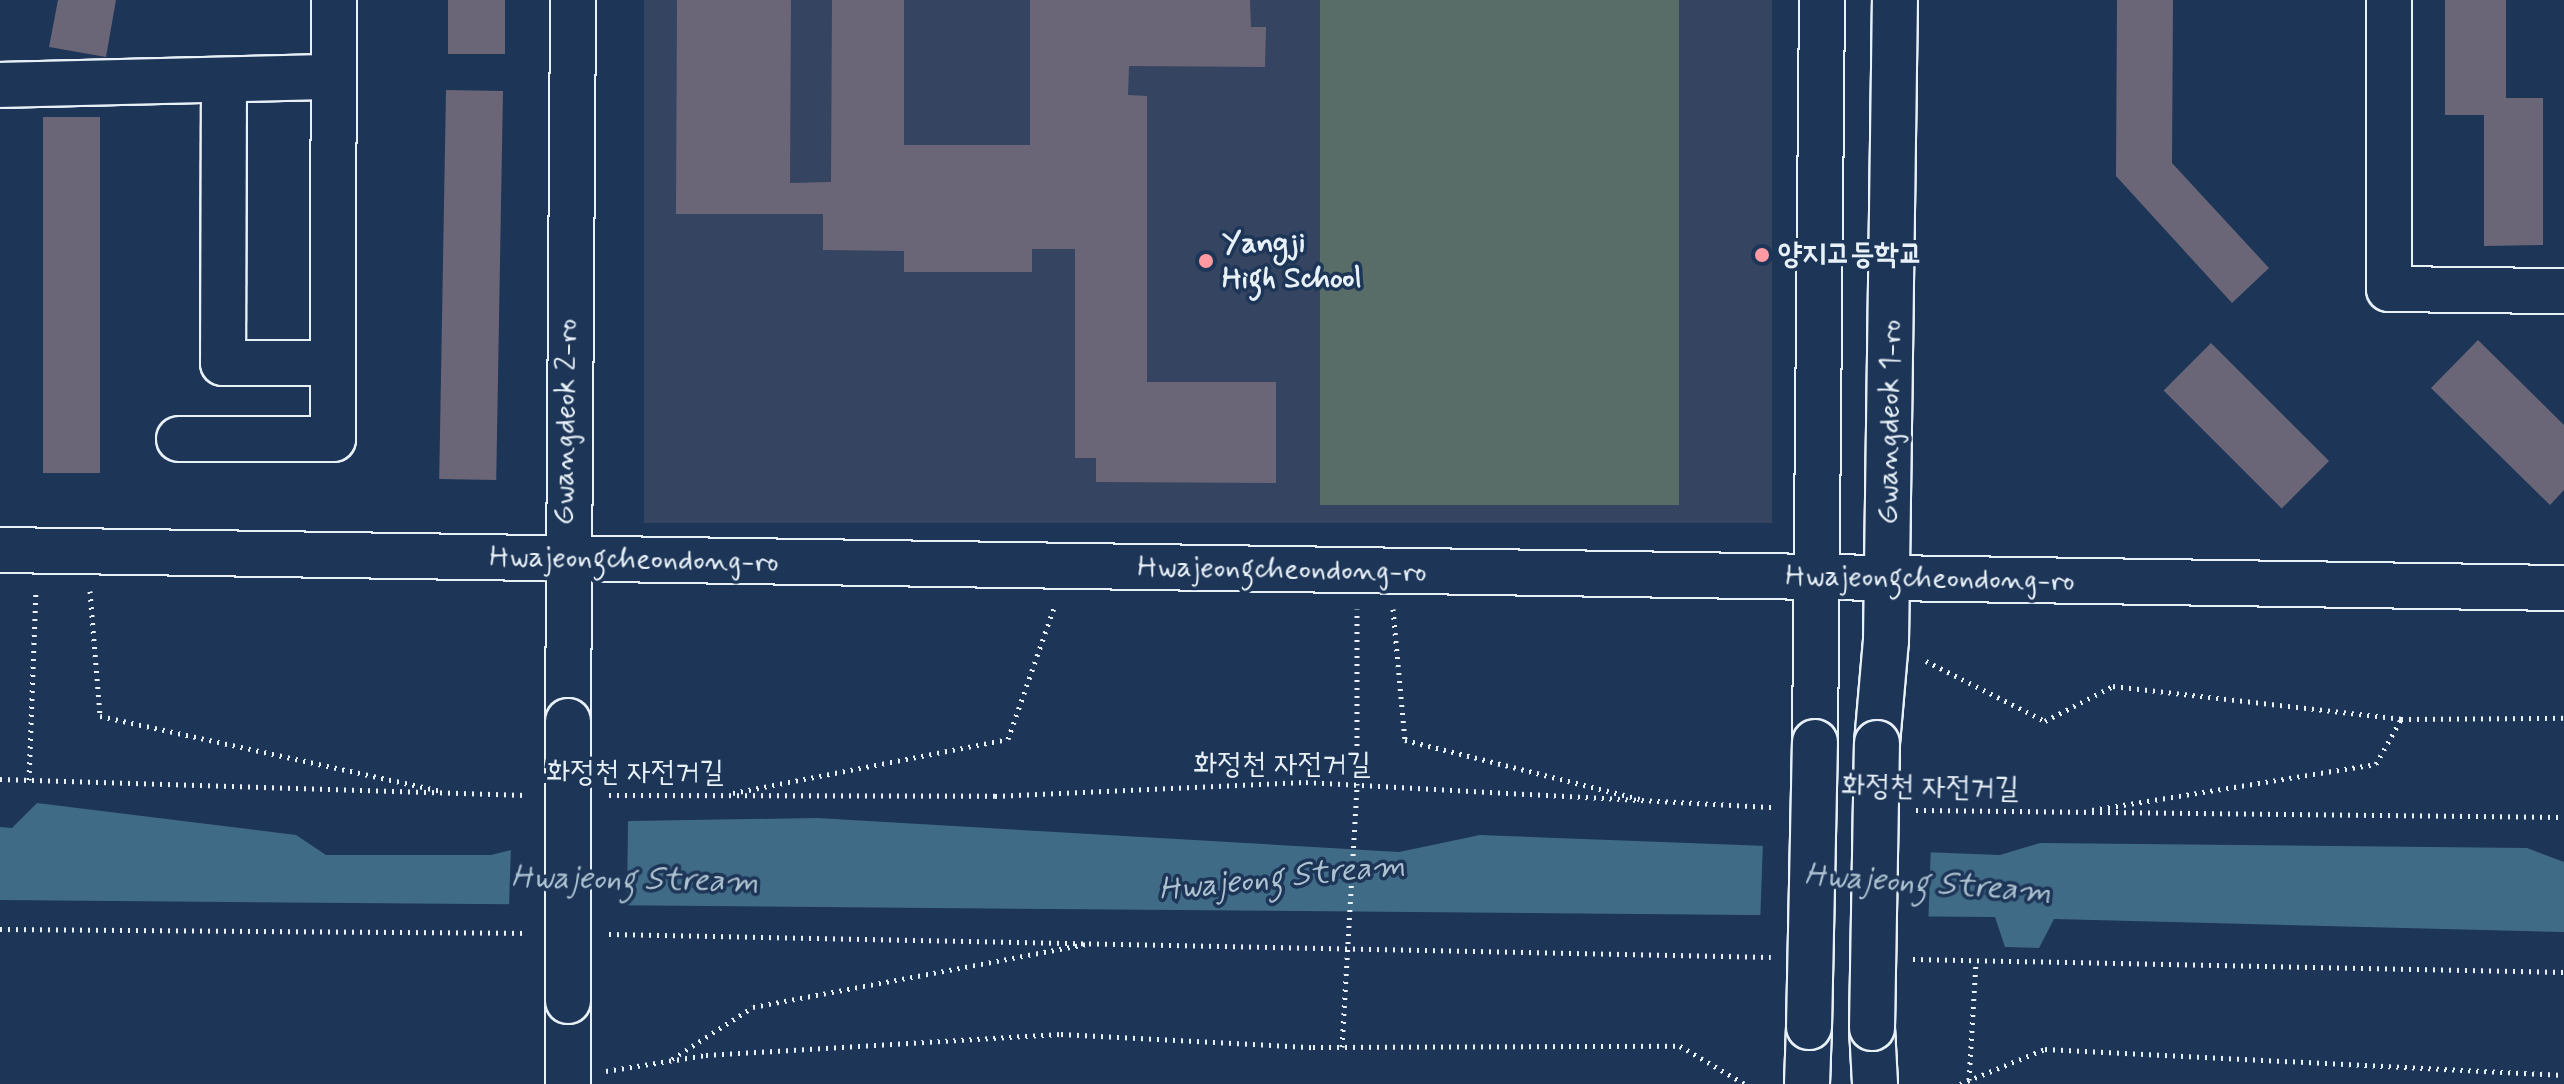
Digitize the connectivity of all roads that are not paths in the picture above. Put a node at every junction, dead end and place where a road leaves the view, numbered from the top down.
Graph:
1 (334, 0) edge
2 (573, 0) edge
3 (1822, 0) edge
4 (1895, 0) edge
5 (2389, 0) edge
6 (334, 77) junction
7 (224, 80) junction
8 (0, 85) edge
9 (2550, 291) edge
10 (2564, 322) edge
11 (332, 363) junction
12 (179, 439) dead end
13 (19, 551) edge
14 (564, 559) junction
15 (1812, 577) junction
16 (1887, 578) junction
17 (2564, 588) edge
18 (568, 1081) edge
19 (1807, 1084) edge
20 (1875, 1084) edge

1 - 6 street
2 - 14 street, Gwangdeok 2-ro
3 - 15 street
4 - 16 street, Gwangdeok 1-ro
5 - 9 street
6 - 7 street
6 - 11 street
7 - 8 street
7 - 11 street
9 - 10 street
11 - 12 street
13 - 14 street, Hwajeongcheondong-ro
14 - 15 street, Hwajeongcheondong-ro
14 - 18 street, Gwangdeok 2-ro, bridge
15 - 16 street, Hwajeongcheondong-ro
15 - 19 street, bridge
16 - 17 street, Hwajeongcheondong-ro
16 - 20 street, Gwangdeok 1-ro, bridge

